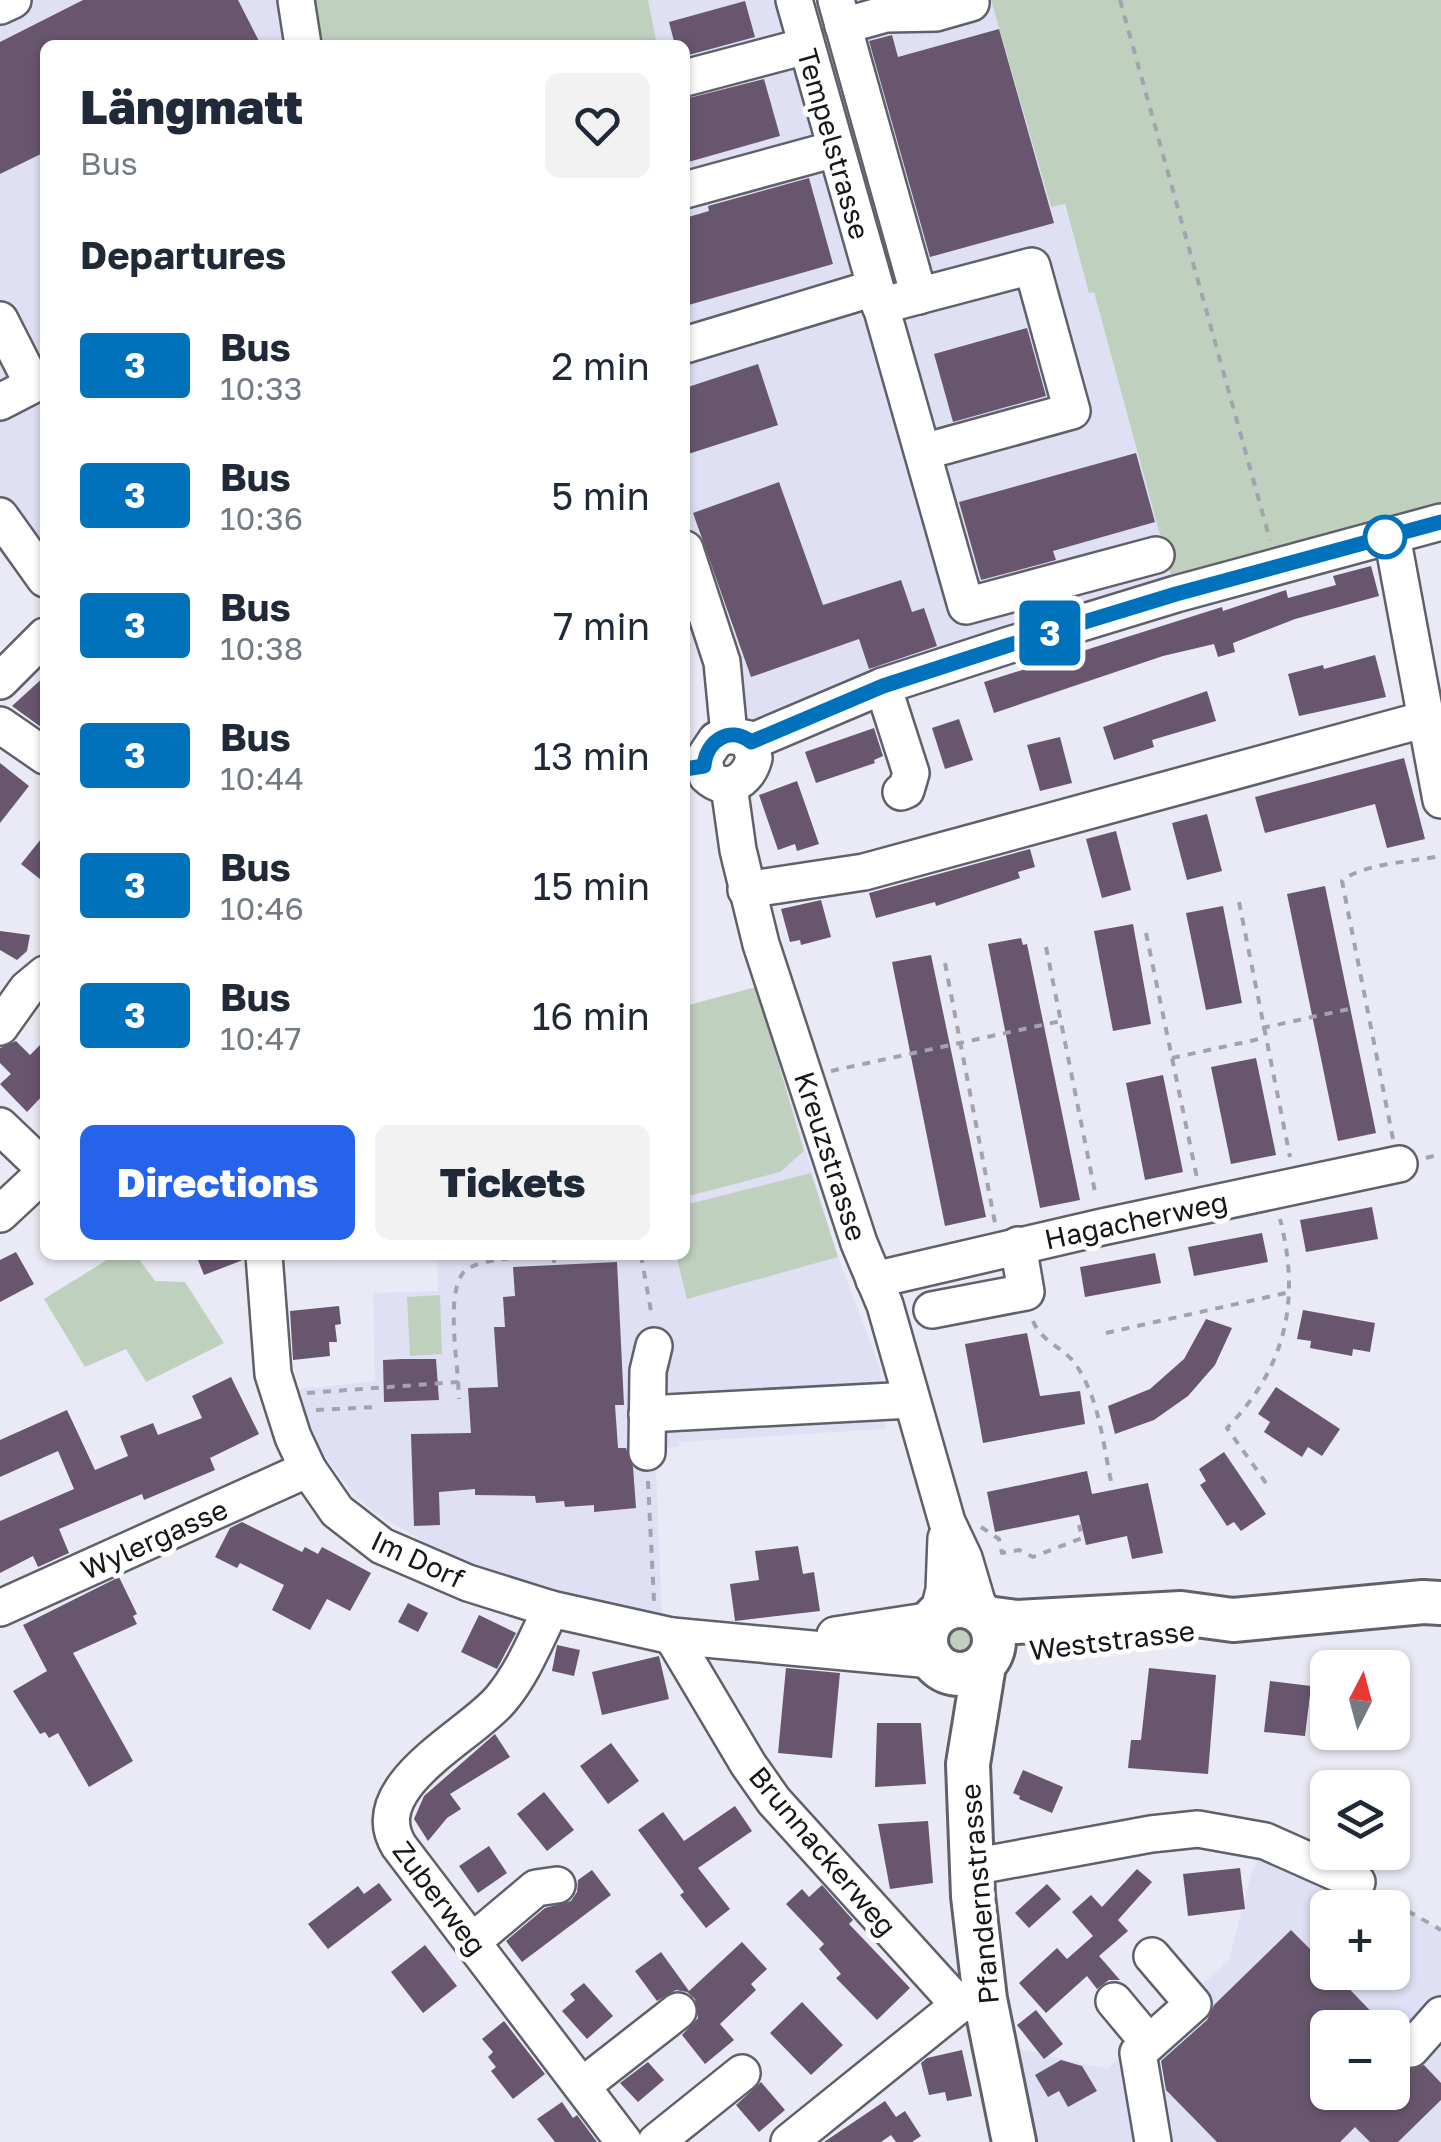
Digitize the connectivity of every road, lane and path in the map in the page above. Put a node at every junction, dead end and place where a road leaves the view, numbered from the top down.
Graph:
1 (13, 0) edge
2 (296, 0) edge
3 (794, 0) edge
4 (1120, 0) edge
5 (971, 4) dead end
6 (0, 6) edge
7 (840, 13) edge
8 (303, 40) edge
9 (806, 46) junction
10 (690, 77) edge
11 (835, 149) junction
12 (690, 189) edge
13 (919, 296) junction
14 (877, 297) junction
15 (0, 320) edge
16 (690, 344) edge
17 (0, 402) edge
18 (925, 459) junction
19 (0, 516) edge
20 (1441, 522) edge
21 (1392, 536) junction
22 (1156, 555) dead end
23 (1278, 567) junction
24 (40, 572) edge
25 (692, 590) edge
26 (697, 627) edge
27 (40, 641) edge
28 (0, 681) edge
29 (883, 686) junction
30 (1426, 719) junction
31 (0, 725) edge
32 (740, 738) junction
33 (40, 753) edge
34 (706, 774) edge
35 (901, 792) dead end
36 (1441, 800) edge
37 (1441, 856) edge
38 (746, 890) junction
39 (1239, 902) dead end
40 (1146, 933) dead end
41 (1046, 947) dead end
42 (945, 963) dead end
43 (40, 982) edge
44 (1349, 1009) dead end
45 (20, 1015) edge
46 (1061, 1021) junction
47 (1262, 1028) junction
48 (1264, 1038) junction
49 (961, 1044) junction
50 (1172, 1058) junction
51 (817, 1074) dead end
52 (0, 1126) edge
53 (1399, 1164) joint
54 (40, 1165) edge
55 (40, 1175) edge
56 (1288, 1202) junction
57 (1202, 1205) junction
58 (0, 1214) edge
59 (1102, 1227) junction
60 (1009, 1248) junction
61 (264, 1260) edge
62 (503, 1260) edge
63 (554, 1260) edge
64 (642, 1260) edge
65 (554, 1265) dead end
66 (874, 1280) junction
67 (1026, 1292) junction
68 (1290, 1292) junction
69 (932, 1310) dead end
70 (1106, 1333) dead end
71 (654, 1346) joint
72 (458, 1382) junction
73 (290, 1395) dead end
74 (459, 1399) dead end
75 (911, 1400) junction
76 (376, 1407) dead end
77 (647, 1414) junction
78 (307, 1437) junction
79 (647, 1452) joint
80 (1266, 1482) dead end
81 (1112, 1486) dead end
82 (960, 1522) junction
83 (1079, 1526) dead end
84 (1435, 1600) edge
85 (0, 1608) edge
86 (551, 1609) junction
87 (663, 1626) junction
88 (961, 1640) junction
89 (391, 1833) junction
90 (972, 1867) junction
91 (376, 1870) dead end
92 (544, 1879) dead end
93 (1357, 1882) joint
94 (1441, 1930) edge
95 (472, 1941) junction
96 (1152, 1956) dead end
97 (1114, 2001) dead end
98 (972, 2002) junction
99 (678, 2012) dead end
100 (1441, 2015) edge
101 (1150, 2042) junction
102 (1412, 2049) dead end
103 (742, 2073) dead end
104 (582, 2086) junction
105 (624, 2142) edge
106 (656, 2142) edge
107 (789, 2142) edge
108 (1014, 2142) edge
109 (1153, 2142) edge

1 - 6 street
2 - 8 street
3 - 9 street, Tempelstrasse
4 - 23 path
5 - 7 street
7 - 13 street
9 - 10 street
9 - 11 street, Tempelstrasse
11 - 12 street
11 - 14 street, Tempelstrasse
13 - 14 street
13 - 18 street
14 - 16 street
14 - 18 street, Tempelstrasse
15 - 17 street
18 - 22 street, Tempelstrasse
19 - 24 street
20 - 21 street
21 - 23 street
21 - 30 street
23 - 29 street
25 - 26 street
26 - 32 street
27 - 28 street
29 - 32 street
29 - 35 street
30 - 36 street
30 - 38 street
31 - 33 street
32 - 34 street
34 - 38 street, Kreuzstrasse
37 - 53 path
38 - 66 street, Kreuzstrasse
39 - 47 path
40 - 50 path
41 - 46 path
42 - 49 path
43 - 45 street
44 - 47 path
46 - 49 path
46 - 59 path
47 - 48 path
48 - 50 path
48 - 56 path
49 - 51 path
49 - 60 path
50 - 57 path
52 - 54 street
53 - 56 street, Hagacherweg
55 - 58 street
56 - 57 street, Hagacherweg
56 - 68 path
57 - 59 street, Hagacherweg
59 - 60 street, Hagacherweg
60 - 66 street, Hagacherweg
60 - 67 street
61 - 78 street, Im Dorf
62 - 72 path
63 - 65 path
64 - 71 path
66 - 75 street, Kreuzstrasse
67 - 69 street
67 - 81 path
68 - 70 path
68 - 80 path
71 - 77 street
72 - 73 path
72 - 74 path
75 - 77 street
75 - 82 street, Kreuzstrasse
76 - 78 path
77 - 79 street
78 - 85 street, Wylergasse
78 - 86 street, Im Dorf
79 - 87 path
82 - 83 path
82 - 88 street, Kreuzstrasse
84 - 88 main road, Weststrasse
86 - 87 street, Im Dorf
86 - 89 street, Zuberweg
87 - 88 street, Im Dorf
87 - 98 street, Brunnackerweg
88 - 90 main road, Pfandernstrasse
89 - 91 street
89 - 95 street, Zuberweg
90 - 93 street
90 - 98 main road, Pfandernstrasse
92 - 95 street
93 - 94 path
95 - 104 street, Zuberweg
96 - 101 street
97 - 101 street
98 - 107 street
98 - 108 main road, Pfandernstrasse
99 - 104 street
100 - 102 street
101 - 109 street
103 - 106 street
104 - 105 street, Zuberweg

